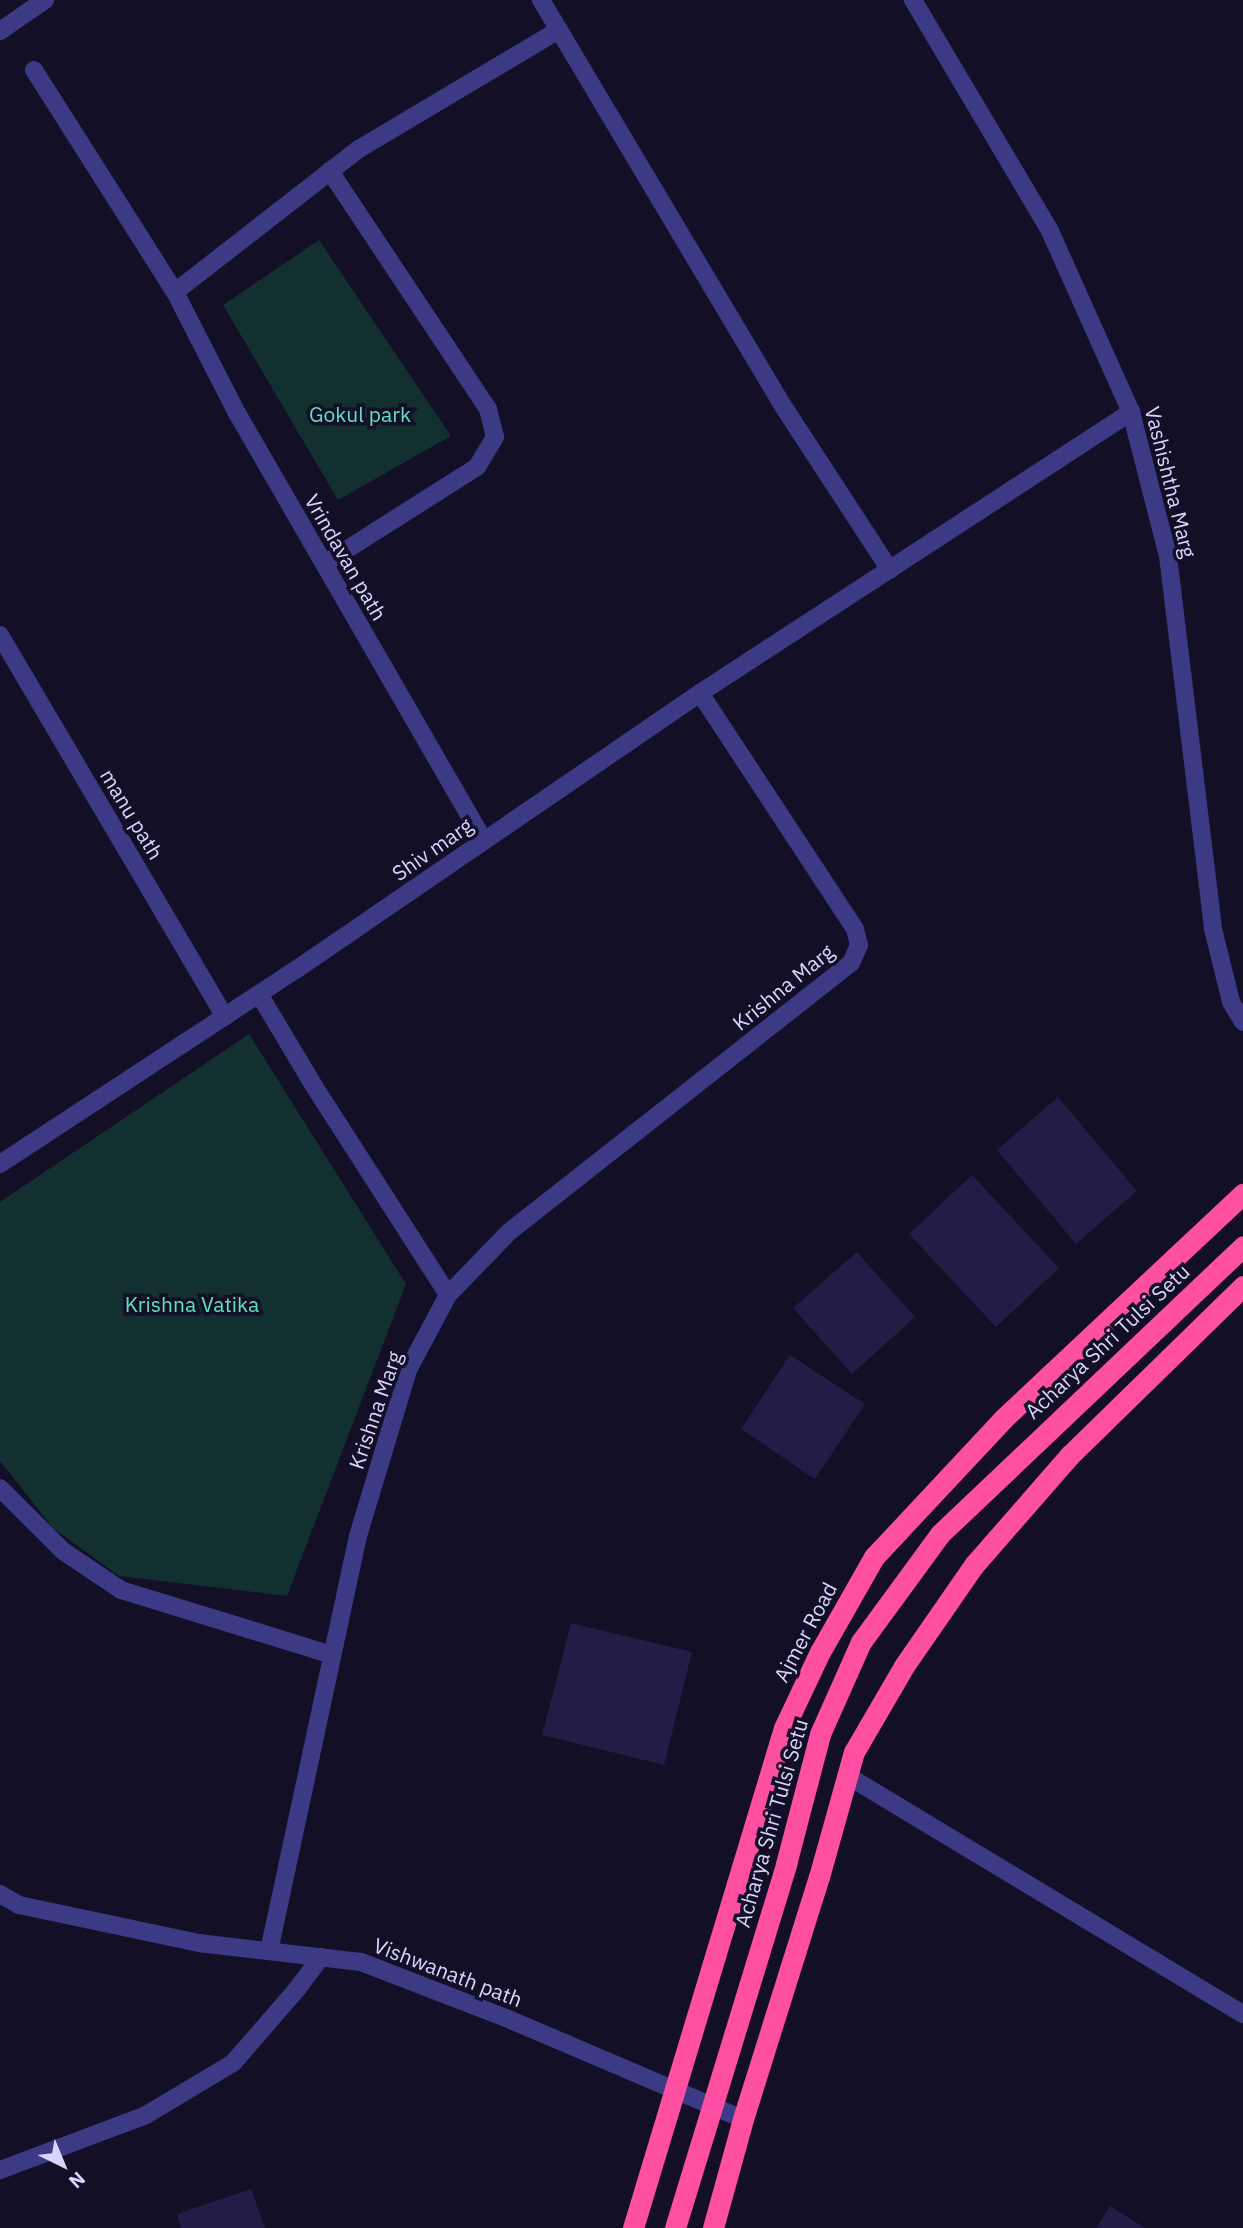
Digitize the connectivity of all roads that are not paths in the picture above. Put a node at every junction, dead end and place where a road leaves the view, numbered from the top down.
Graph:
1 (45, 0) edge
2 (541, 0) edge
3 (913, 0) edge
4 (559, 30) junction
5 (0, 31) edge
6 (34, 70) dead end
7 (330, 171) junction
8 (175, 292) junction
9 (1131, 412) junction
10 (324, 564) junction
11 (890, 570) junction
12 (0, 635) edge
13 (700, 693) junction
14 (484, 841) junction
15 (259, 994) junction
16 (225, 1017) junction
17 (1243, 1022) edge
18 (0, 1164) edge
19 (1243, 1194) edge
20 (1243, 1246) edge
21 (1243, 1286) edge
22 (448, 1295) junction
23 (0, 1488) edge
24 (332, 1655) junction
25 (848, 1776) junction
26 (0, 1894) edge
27 (269, 1951) junction
28 (321, 1958) junction
29 (1243, 2014) edge
30 (675, 2092) junction
31 (743, 2119) junction
32 (0, 2170) edge
33 (633, 2228) edge
34 (675, 2228) edge
35 (713, 2228) edge

1 - 5 street
2 - 4 street
3 - 9 street, Vashishtha Marg
4 - 7 street
4 - 11 street
6 - 8 street, Vrindavan path
7 - 8 street
7 - 10 street
8 - 10 street, Vrindavan path
9 - 11 street, Shiv marg
9 - 17 street, Vashishtha Marg
10 - 14 street, Vrindavan path
11 - 13 street, Shiv marg
12 - 16 street, manu path
13 - 14 street, Shiv marg
13 - 22 street, Krishna Marg
14 - 15 street, Shiv marg
15 - 16 street, Shiv marg
15 - 22 street
16 - 18 street, Shiv marg
19 - 30 highway, Ajmer Road
20 - 34 highway, Acharya Shri Tulsi Setu, bridge
21 - 25 highway
22 - 24 street, Krishna Marg
23 - 24 street
24 - 27 street, Krishna Marg
25 - 29 street
25 - 31 highway
26 - 27 street, Vishwanath path
27 - 28 street, Vishwanath path
28 - 30 street, Vishwanath path
28 - 32 street
30 - 31 street, Vishwanath path
30 - 33 highway, Ajmer Road
31 - 35 highway

